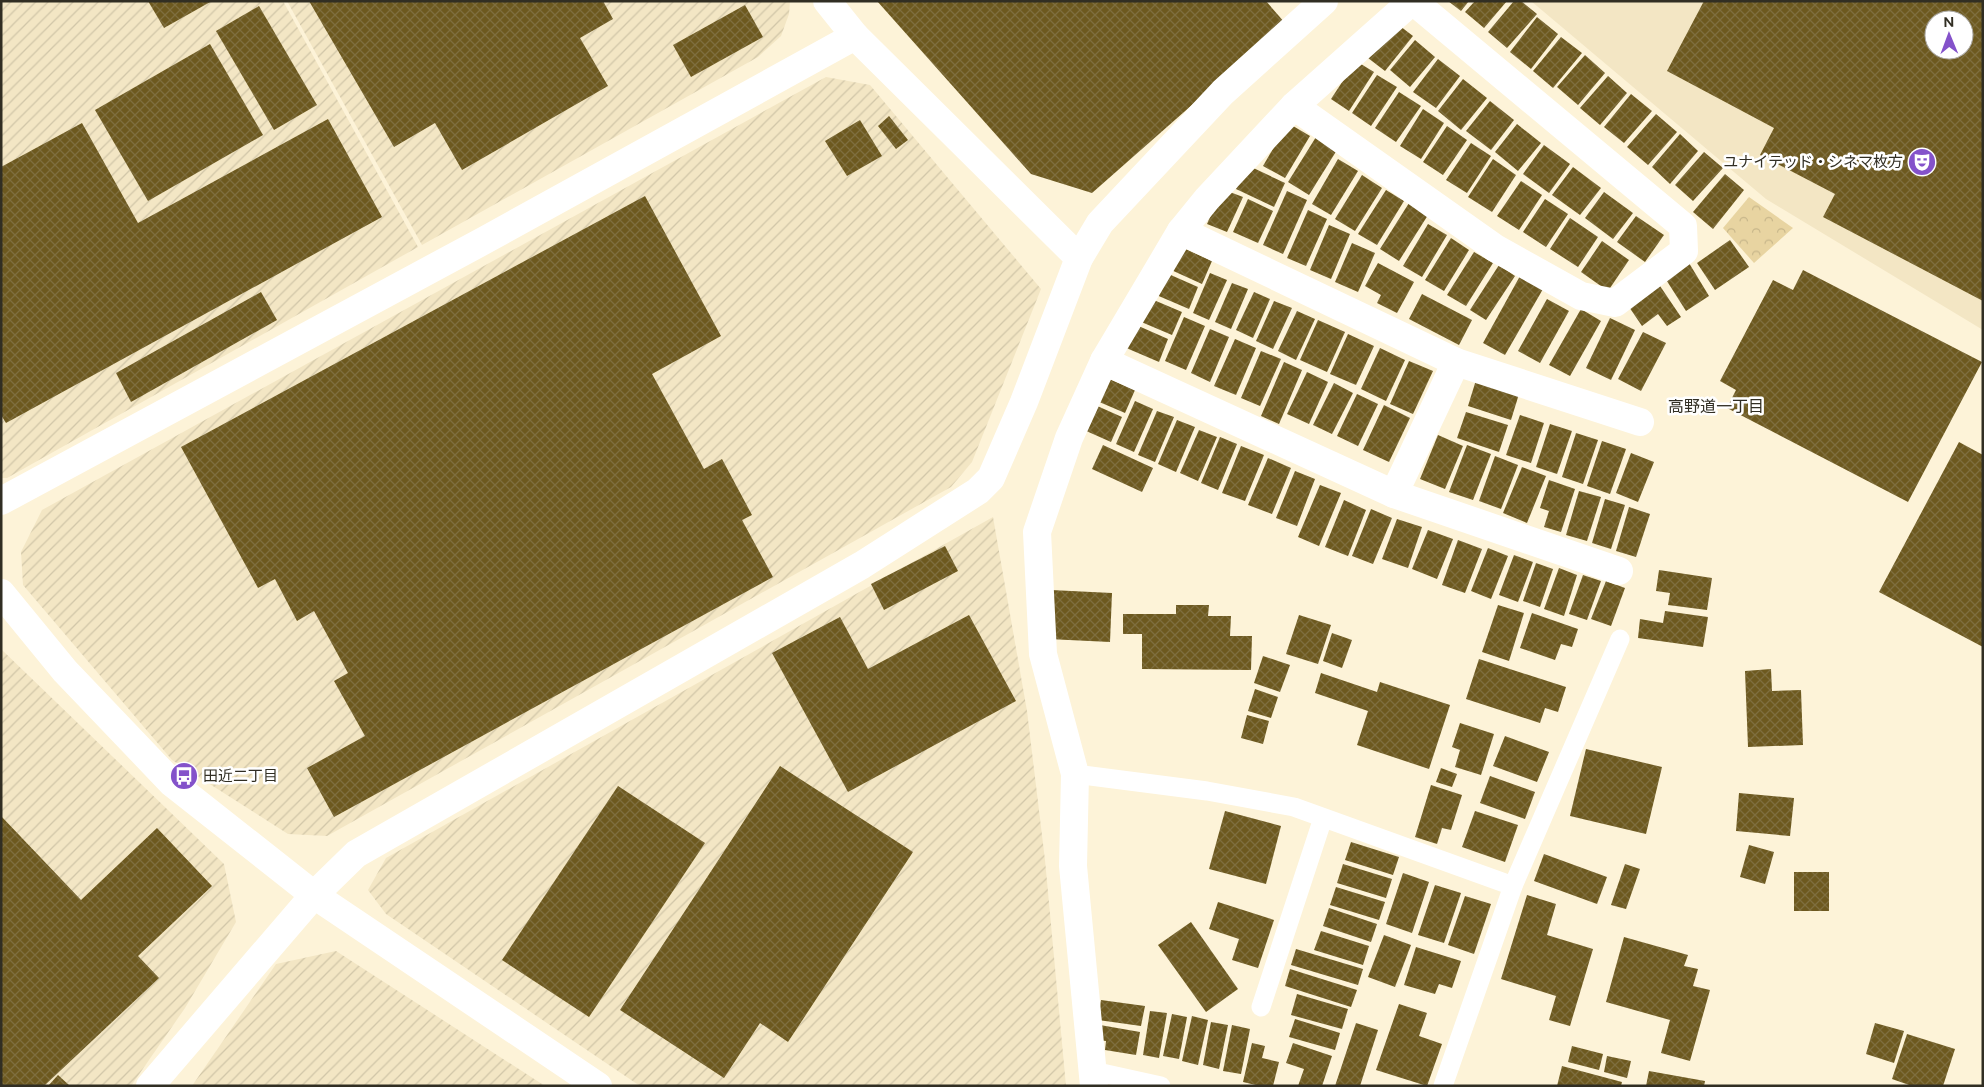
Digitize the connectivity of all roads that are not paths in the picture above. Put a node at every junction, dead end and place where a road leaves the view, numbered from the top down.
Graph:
1 (827, 1) edge
2 (1324, 1) edge
3 (1413, 1) edge
4 (854, 36) junction
5 (1294, 106) junction
6 (1181, 231) junction
7 (1078, 258) junction
8 (1104, 361) junction
9 (1456, 362) junction
10 (1640, 422) dead end
11 (1394, 494) junction
12 (1, 501) edge
13 (1619, 571) dead end
14 (1, 593) edge
15 (1620, 639) dead end
16 (1075, 774) junction
17 (1322, 818) junction
18 (1513, 886) junction
19 (314, 895) junction
20 (1261, 1007) dead end
21 (1093, 1078) edge
22 (150, 1086) edge
23 (598, 1086) edge
24 (1161, 1086) edge
25 (1443, 1086) edge

1 - 4 street
2 - 7 street
3 - 5 street
3 - 5 street
4 - 7 street
4 - 12 street
5 - 6 street
6 - 8 street
6 - 9 street
7 - 19 street
8 - 11 street
8 - 16 street
9 - 10 street
9 - 11 street
11 - 13 street
14 - 19 street
15 - 18 lane
16 - 17 lane
16 - 21 street
17 - 18 lane
17 - 20 lane
18 - 25 lane
19 - 22 street
19 - 23 street
21 - 24 lane

